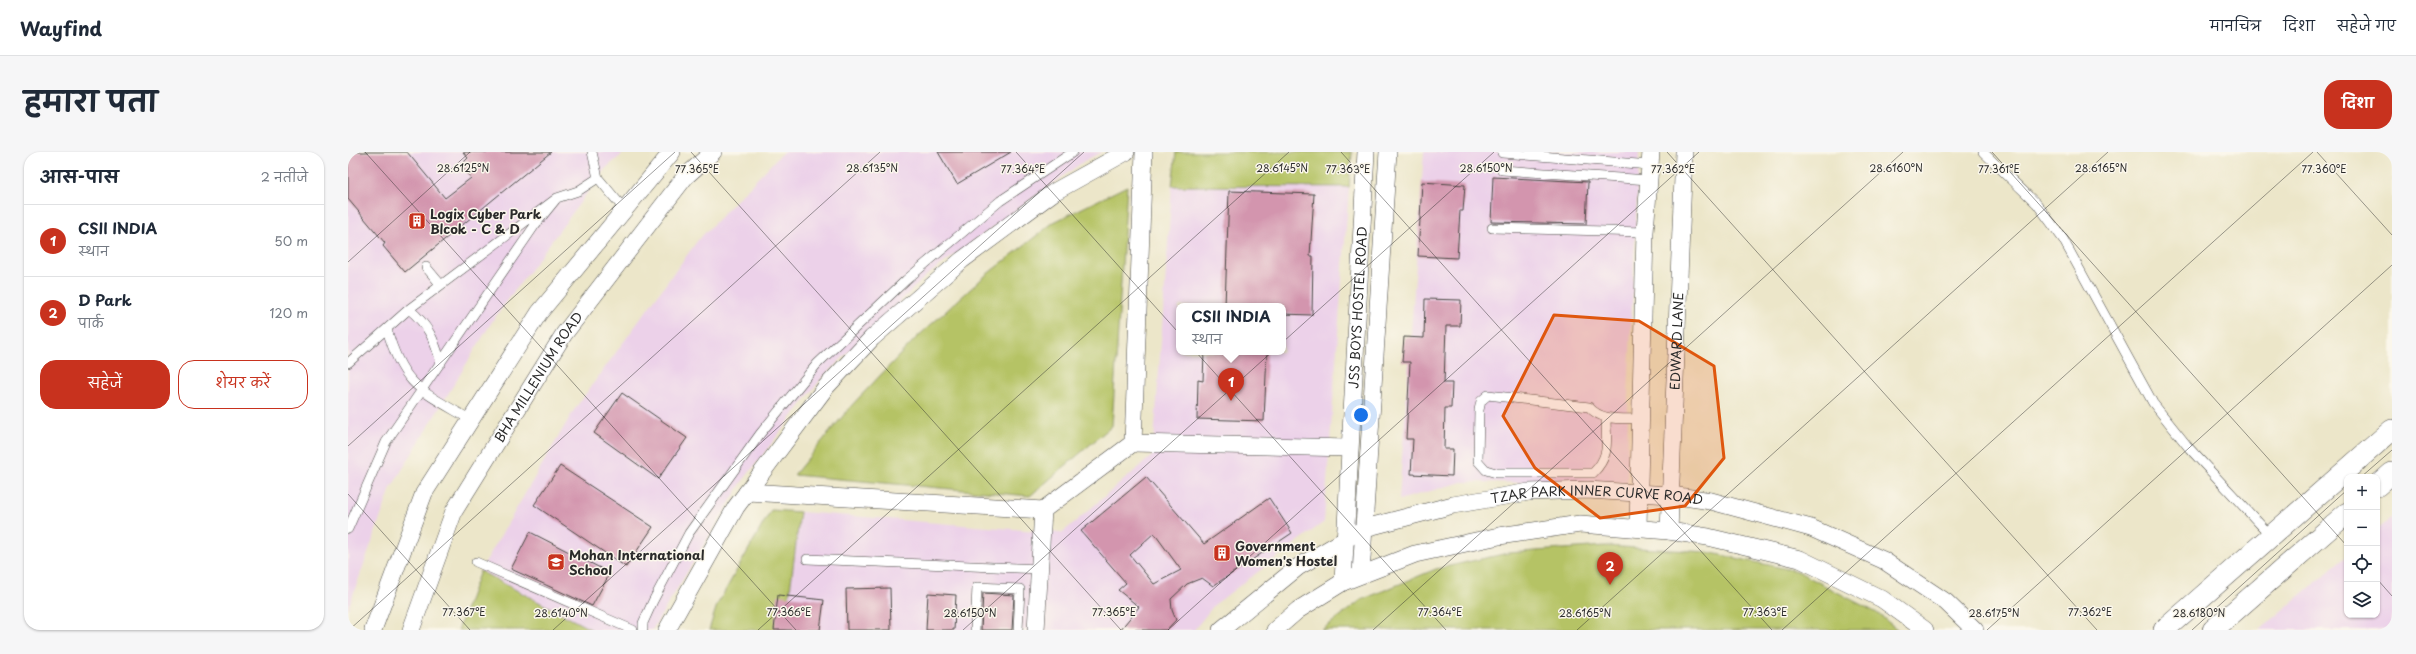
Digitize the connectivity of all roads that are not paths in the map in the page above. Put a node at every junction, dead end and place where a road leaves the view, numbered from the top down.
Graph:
1 (592, 152) edge
2 (672, 152) edge
3 (712, 152) edge
4 (1073, 152) edge
5 (1126, 152) edge
6 (1144, 152) edge
7 (1366, 152) edge
8 (1388, 152) edge
9 (1684, 152) edge
10 (1982, 152) edge
11 (1502, 153) dead end
12 (1650, 166) edge
13 (1502, 170) dead end
14 (598, 178) junction
15 (557, 198) junction
16 (624, 209) junction
17 (1492, 228) dead end
18 (1645, 232) junction
19 (426, 267) dead end
20 (441, 285) junction
21 (409, 310) junction
22 (387, 329) junction
23 (348, 363) edge
24 (441, 363) junction
25 (421, 391) junction
26 (1606, 418) junction
27 (1641, 419) junction
28 (471, 420) junction
29 (2392, 430) edge
30 (1134, 443) junction
31 (1349, 448) junction
32 (2392, 473) edge
33 (2380, 483) edge
34 (747, 492) junction
35 (1640, 493) junction
36 (1671, 495) junction
37 (1043, 510) junction
38 (2344, 515) edge
39 (1638, 527) junction
40 (348, 528) edge
41 (1366, 528) junction
42 (1669, 531) junction
43 (2271, 536) junction
44 (1344, 539) junction
45 (807, 559) dead end
46 (476, 562) dead end
47 (1040, 569) junction
48 (1361, 574) junction
49 (1343, 582) junction
50 (1227, 628) edge
51 (373, 630) edge
52 (411, 630) edge
53 (633, 630) edge
54 (643, 630) edge
55 (667, 630) edge
56 (975, 630) edge
57 (1018, 630) edge
58 (1036, 630) edge
59 (1275, 630) edge
60 (1925, 630) edge
61 (1975, 630) edge
62 (2164, 630) edge
63 (2213, 630) edge

1 - 14 lane
2 - 16 street
3 - 52 street, BHA MILLENIUM ROAD
4 - 54 lane
5 - 34 street
6 - 30 street
7 - 31 street, JSS BOYS HOSTEL ROAD
8 - 41 street, JSS BOYS HOSTEL ROAD
9 - 36 street, EDWARD LANE
10 - 43 lane
11 - 12 lane
12 - 13 lane
12 - 18 street
14 - 15 lane
14 - 16 lane
15 - 20 lane
15 - 24 lane
16 - 28 street
17 - 18 lane
18 - 27 street
19 - 20 lane
20 - 21 lane
21 - 22 lane
21 - 24 lane
22 - 23 lane
22 - 25 lane
24 - 25 lane
25 - 28 lane
25 - 40 lane
26 - 26 lane
26 - 27 lane
27 - 35 street
28 - 51 street
29 - 43 street
30 - 31 street
30 - 37 street
31 - 44 street, JSS BOYS HOSTEL ROAD
32 - 33 street
34 - 37 street
34 - 55 street
35 - 36 street, TZAR PARK INNER CURVE ROAD
35 - 39 street
35 - 41 street, TZAR PARK INNER CURVE ROAD
36 - 42 street, EDWARD LANE
36 - 61 street, TZAR PARK INNER CURVE ROAD
37 - 47 street
38 - 63 street
39 - 42 street, TZAR PARK INNER CURVE ROAD
39 - 48 street, TZAR PARK INNER CURVE ROAD
41 - 44 street, TZAR PARK INNER CURVE ROAD
41 - 48 street, JSS BOYS HOSTEL ROAD
42 - 60 street, TZAR PARK INNER CURVE ROAD
43 - 62 street
44 - 49 street, JSS BOYS HOSTEL ROAD
44 - 50 street, TZAR PARK INNER CURVE ROAD
45 - 47 lane
46 - 53 lane
47 - 58 street
48 - 49 street, TZAR PARK INNER CURVE ROAD
49 - 59 street, TZAR PARK INNER CURVE ROAD
56 - 57 lane

